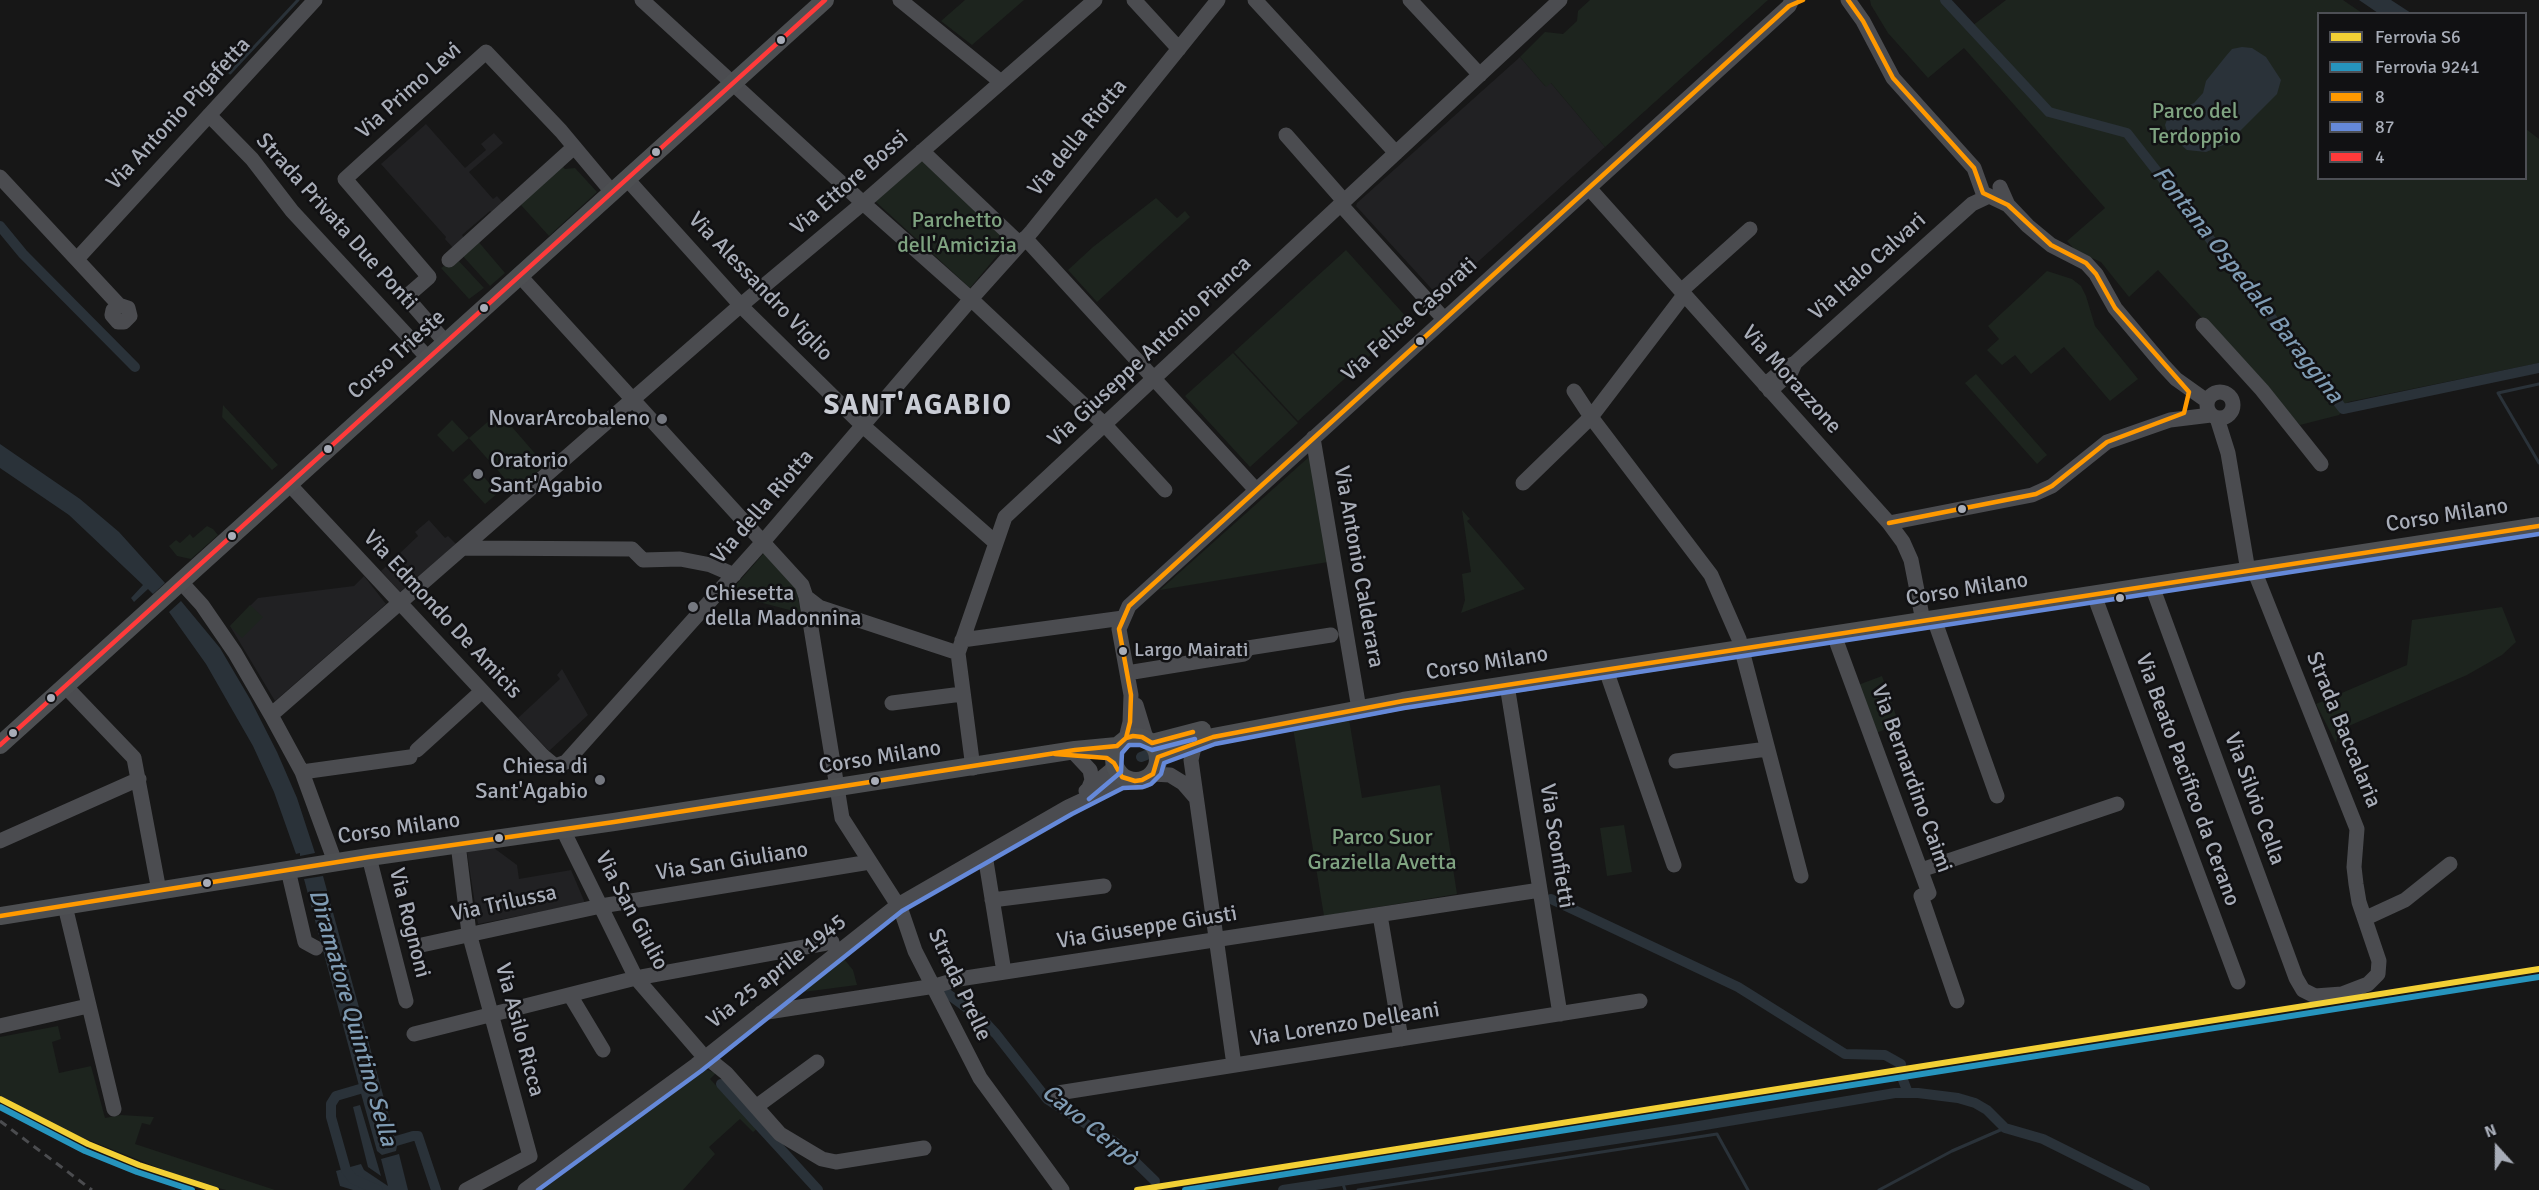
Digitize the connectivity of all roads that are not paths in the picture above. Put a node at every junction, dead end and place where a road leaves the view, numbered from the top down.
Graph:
1 (315, 0) edge
2 (642, 0) edge
3 (825, 0) edge
4 (900, 0) edge
5 (1095, 0) edge
6 (1134, 0) edge
7 (1218, 0) edge
8 (1255, 0) edge
9 (1410, 0) edge
10 (1560, 0) edge
11 (1848, 0) edge
12 (1795, 2) edge
13 (1858, 7) edge
14 (1179, 49) junction
15 (1480, 75) junction
16 (1001, 82) junction
17 (734, 83) junction
18 (209, 115) junction
19 (1286, 135) dead end
20 (573, 148) junction
21 (922, 151) junction
22 (1396, 153) junction
23 (0, 177) edge
24 (627, 179) junction
25 (1589, 188) junction
26 (1989, 188) junction
27 (612, 192) junction
28 (863, 203) junction
29 (1343, 203) junction
30 (1750, 228) dead end
31 (1023, 241) junction
32 (77, 259) junction
33 (448, 260) dead end
34 (520, 276) junction
35 (1682, 293) junction
36 (971, 298) junction
37 (119, 305) dead end
38 (741, 305) junction
39 (1444, 319) junction
40 (2203, 324) dead end
41 (446, 343) junction
42 (428, 358) junction
43 (2163, 364) junction
44 (1153, 379) junction
45 (2186, 386) junction
46 (1768, 388) junction
47 (1574, 391) dead end
48 (633, 400) junction
49 (2214, 408) junction
50 (2184, 412) junction
51 (1591, 417) junction
52 (2170, 420) junction
53 (862, 425) junction
54 (1105, 425) junction
55 (1313, 438) junction
56 (2321, 464) dead end
57 (1523, 483) dead end
58 (289, 484) junction
59 (1165, 490) dead end
60 (1256, 490) junction
61 (1889, 523) junction
62 (2539, 526) edge
63 (762, 543) junction
64 (996, 543) junction
65 (465, 548) junction
66 (2251, 570) junction
67 (734, 574) junction
68 (181, 582) junction
69 (2152, 586) junction
70 (2094, 595) junction
71 (806, 597) junction
72 (401, 604) junction
73 (1122, 618) junction
74 (1929, 620) junction
75 (1332, 635) dead end
76 (1834, 635) junction
77 (1741, 649) junction
78 (959, 650) junction
79 (1606, 670) junction
80 (1127, 673) junction
81 (1507, 685) junction
82 (65, 686) junction
83 (482, 691) junction
84 (962, 694) junction
85 (1131, 695) junction
86 (1403, 701) junction
87 (892, 703) dead end
88 (1358, 703) junction
89 (271, 715) junction
90 (1213, 737) junction
91 (1195, 743) junction
92 (1175, 744) junction
93 (0, 745) edge
94 (1767, 749) junction
95 (1054, 754) junction
96 (1076, 755) junction
97 (1158, 760) junction
98 (1676, 761) dead end
99 (566, 762) joint
100 (1116, 765) junction
101 (973, 768) junction
102 (302, 772) junction
103 (139, 779) junction
104 (836, 789) junction
105 (1088, 790) junction
106 (1195, 795) junction
107 (1997, 796) dead end
108 (2117, 804) dead end
109 (1068, 807) junction
110 (564, 830) junction
111 (0, 841) edge
112 (458, 844) junction
113 (985, 855) junction
114 (369, 857) junction
115 (870, 862) junction
116 (329, 863) junction
117 (2450, 864) dead end
118 (1674, 865) dead end
119 (291, 869) junction
120 (1921, 870) junction
121 (1801, 876) dead end
122 (1104, 886) dead end
123 (159, 891) junction
124 (1540, 891) junction
125 (992, 900) junction
126 (898, 905) junction
127 (65, 906) junction
128 (601, 906) junction
129 (1380, 915) junction
130 (0, 916) edge
131 (2366, 918) junction
132 (469, 933) junction
133 (1216, 940) junction
134 (832, 942) dead end
135 (417, 946) dead end
136 (316, 948) dead end
137 (1004, 972) junction
138 (636, 978) junction
139 (2238, 982) dead end
140 (934, 986) junction
141 (570, 994) junction
142 (2342, 994) joint
143 (406, 1001) dead end
144 (1640, 1001) dead end
145 (1957, 1001) dead end
146 (88, 1006) junction
147 (761, 1013) junction
148 (1560, 1014) junction
149 (491, 1015) junction
150 (0, 1026) edge
151 (414, 1034) dead end
152 (1401, 1039) junction
153 (603, 1050) dead end
154 (700, 1061) junction
155 (817, 1062) dead end
156 (1234, 1065) junction
157 (1058, 1093) dead end
158 (757, 1106) junction
159 (114, 1109) dead end
160 (924, 1148) dead end
161 (466, 1190) edge
162 (525, 1190) edge
163 (1062, 1190) edge

1 - 18 street, Via Antonio Pigafetta
2 - 17 street
3 - 17 main road, Corso Trieste
4 - 16 street
5 - 16 street, Via Ettore Bossi
6 - 14 street
7 - 14 street, Via della Riotta
8 - 22 street
9 - 15 street
10 - 15 street, Via Giuseppe Antonio Pianca
11 - 13 street
12 - 25 street, Via Felice Casorati
13 - 26 street
14 - 31 street, Via della Riotta
15 - 22 street, Via Giuseppe Antonio Pianca
16 - 21 street, Via Ettore Bossi
17 - 24 main road, Corso Trieste
17 - 28 street
18 - 32 street, Via Antonio Pigafetta
18 - 42 street, Strada Privata Due Ponti
19 - 29 street
20 - 27 street
20 - 33 street
20 - 41 street, Via Primo Levi
21 - 28 street, Via Ettore Bossi
21 - 31 street
22 - 29 street, Via Giuseppe Antonio Pianca
23 - 32 street
24 - 27 main road, Corso Trieste
24 - 38 street, Via Alessandro Viglio
25 - 35 street, Via Morazzone
25 - 39 street, Via Felice Casorati
26 - 43 street
26 - 46 street, Via Italo Calvari
27 - 34 main road, Corso Trieste
28 - 36 street
28 - 38 street, Via Ettore Bossi
29 - 39 street
29 - 44 street, Via Giuseppe Antonio Pianca
30 - 35 street
31 - 36 street, Via della Riotta
31 - 44 street
32 - 37 street
34 - 41 main road, Corso Trieste
34 - 48 street
35 - 46 street, Via Morazzone
35 - 51 street
36 - 53 street, Via della Riotta
36 - 54 street
38 - 48 street, Via Ettore Bossi
38 - 53 street, Via Alessandro Viglio
39 - 55 street, Via Felice Casorati
40 - 56 street
41 - 42 main road, Corso Trieste
42 - 58 main road, Corso Trieste
43 - 45 street
43 - 49 street
44 - 54 street, Via Giuseppe Antonio Pianca
44 - 60 street
45 - 49 street
45 - 50 street
46 - 61 street, Via Morazzone
47 - 51 street
48 - 63 street
48 - 65 street, Via Ettore Bossi
49 - 50 street
49 - 52 street
49 - 66 street, Strada Baccalaria
50 - 52 street
51 - 57 street
51 - 77 street
52 - 61 street
53 - 63 street, Via della Riotta
53 - 64 street, Via Alessandro Viglio
54 - 59 street
54 - 64 street, Via Giuseppe Antonio Pianca
55 - 60 street, Via Felice Casorati
55 - 88 street, Via Antonio Calderara
58 - 68 main road, Corso Trieste
58 - 72 street, Via Edmondo De Amicis
60 - 73 street, Via Felice Casorati
61 - 74 street, Via Morazzone
62 - 66 main road, Corso Milano
63 - 67 street, Via della Riotta
63 - 71 street
64 - 78 street, Via Giuseppe Antonio Pianca
65 - 67 street
65 - 72 street, Via Ettore Bossi
66 - 69 main road, Corso Milano
66 - 131 street, Strada Baccalaria
67 - 99 street, Via della Riotta
68 - 82 main road, Corso Trieste
68 - 89 street
69 - 70 main road, Corso Milano
69 - 142 street, Via Silvio Cella
70 - 74 main road, Corso Milano
70 - 139 street, Via Beato Pacifico da Cerano
71 - 78 street
71 - 104 street, Strada Prelle
72 - 83 street, Via Edmondo De Amicis
72 - 89 street, Via Ettore Bossi
73 - 78 street
73 - 80 street
74 - 76 main road, Corso Milano
74 - 107 street, Via Morazzone
75 - 80 street
76 - 77 main road, Corso Milano
76 - 120 street, Via Bernardino Caimi
77 - 79 main road, Corso Milano
77 - 94 street
78 - 84 street
79 - 81 main road, Corso Milano
79 - 118 street
80 - 85 street
81 - 86 main road, Corso Milano
81 - 124 street, Via Sconfietti
82 - 93 main road, Corso Trieste
82 - 103 street
83 - 99 street, Via Edmondo De Amicis
83 - 102 street
84 - 87 street
84 - 101 street
85 - 97 street
85 - 100 street
86 - 88 main road, Corso Milano
86 - 90 main road, Corso Milano
88 - 90 main road
88 - 92 main road, Corso Milano
89 - 102 street
90 - 91 main road, Corso Milano
91 - 92 main road, Corso Milano
91 - 106 street
92 - 97 main road
94 - 98 street
94 - 121 street
95 - 96 main road, Corso Milano
95 - 100 main road, Corso Milano
95 - 101 main road, Corso Milano
96 - 100 main road, Corso Milano
96 - 105 street
97 - 100 main road
97 - 100 main road
97 - 106 street
100 - 105 street, Via 25 aprile 1945
100 - 109 street, Via 25 aprile 1945
101 - 104 main road, Corso Milano
102 - 116 street
103 - 111 street
103 - 123 street
104 - 110 main road, Corso Milano
104 - 115 street, Strada Prelle
105 - 109 street, Via 25 aprile 1945
106 - 133 street
108 - 120 street
109 - 113 street, Via 25 aprile 1945
110 - 112 main road, Corso Milano
110 - 128 street, Via San Giulio
112 - 114 main road, Corso Milano
112 - 132 street, Via Asilo Ricca
113 - 125 street
113 - 126 street, Via 25 aprile 1945
114 - 116 main road, Corso Milano
114 - 143 street, Via Rognoni
115 - 126 street, Strada Prelle
115 - 128 street, Via San Giuliano
116 - 119 main road, Corso Milano
117 - 131 street
119 - 123 main road, Corso Milano
119 - 136 street
120 - 145 street, Via Bernardino Caimi
122 - 125 street
123 - 127 main road, Corso Milano
124 - 129 street, Via Giuseppe Giusti
124 - 148 street, Via Sconfietti
125 - 137 street
126 - 140 street, Strada Prelle
126 - 147 street, Via 25 aprile 1945
127 - 130 main road, Corso Milano
127 - 146 street
128 - 132 street, Via Trilussa
128 - 138 street, Via San Giulio
129 - 133 street, Via Giuseppe Giusti
129 - 152 street
131 - 142 street, Strada Baccalaria
132 - 135 street, Via Trilussa
132 - 149 street, Via Asilo Ricca
133 - 137 street, Via Giuseppe Giusti
133 - 156 street
134 - 138 street
137 - 140 street, Via Giuseppe Giusti
138 - 141 street
138 - 154 street, Via San Giulio
140 - 147 street, Via Giuseppe Giusti
140 - 163 street, Strada Prelle
141 - 149 street
141 - 153 street
144 - 148 street, Via Lorenzo Delleani
146 - 150 street
146 - 159 street
147 - 154 street, Via 25 aprile 1945
148 - 152 street, Via Lorenzo Delleani
149 - 151 street
149 - 161 street, Via Asilo Ricca
152 - 156 street, Via Lorenzo Delleani
154 - 158 street, Via San Giulio
154 - 162 street, Via 25 aprile 1945
155 - 158 street
156 - 157 street, Via Lorenzo Delleani
158 - 160 street, Via San Giulio

